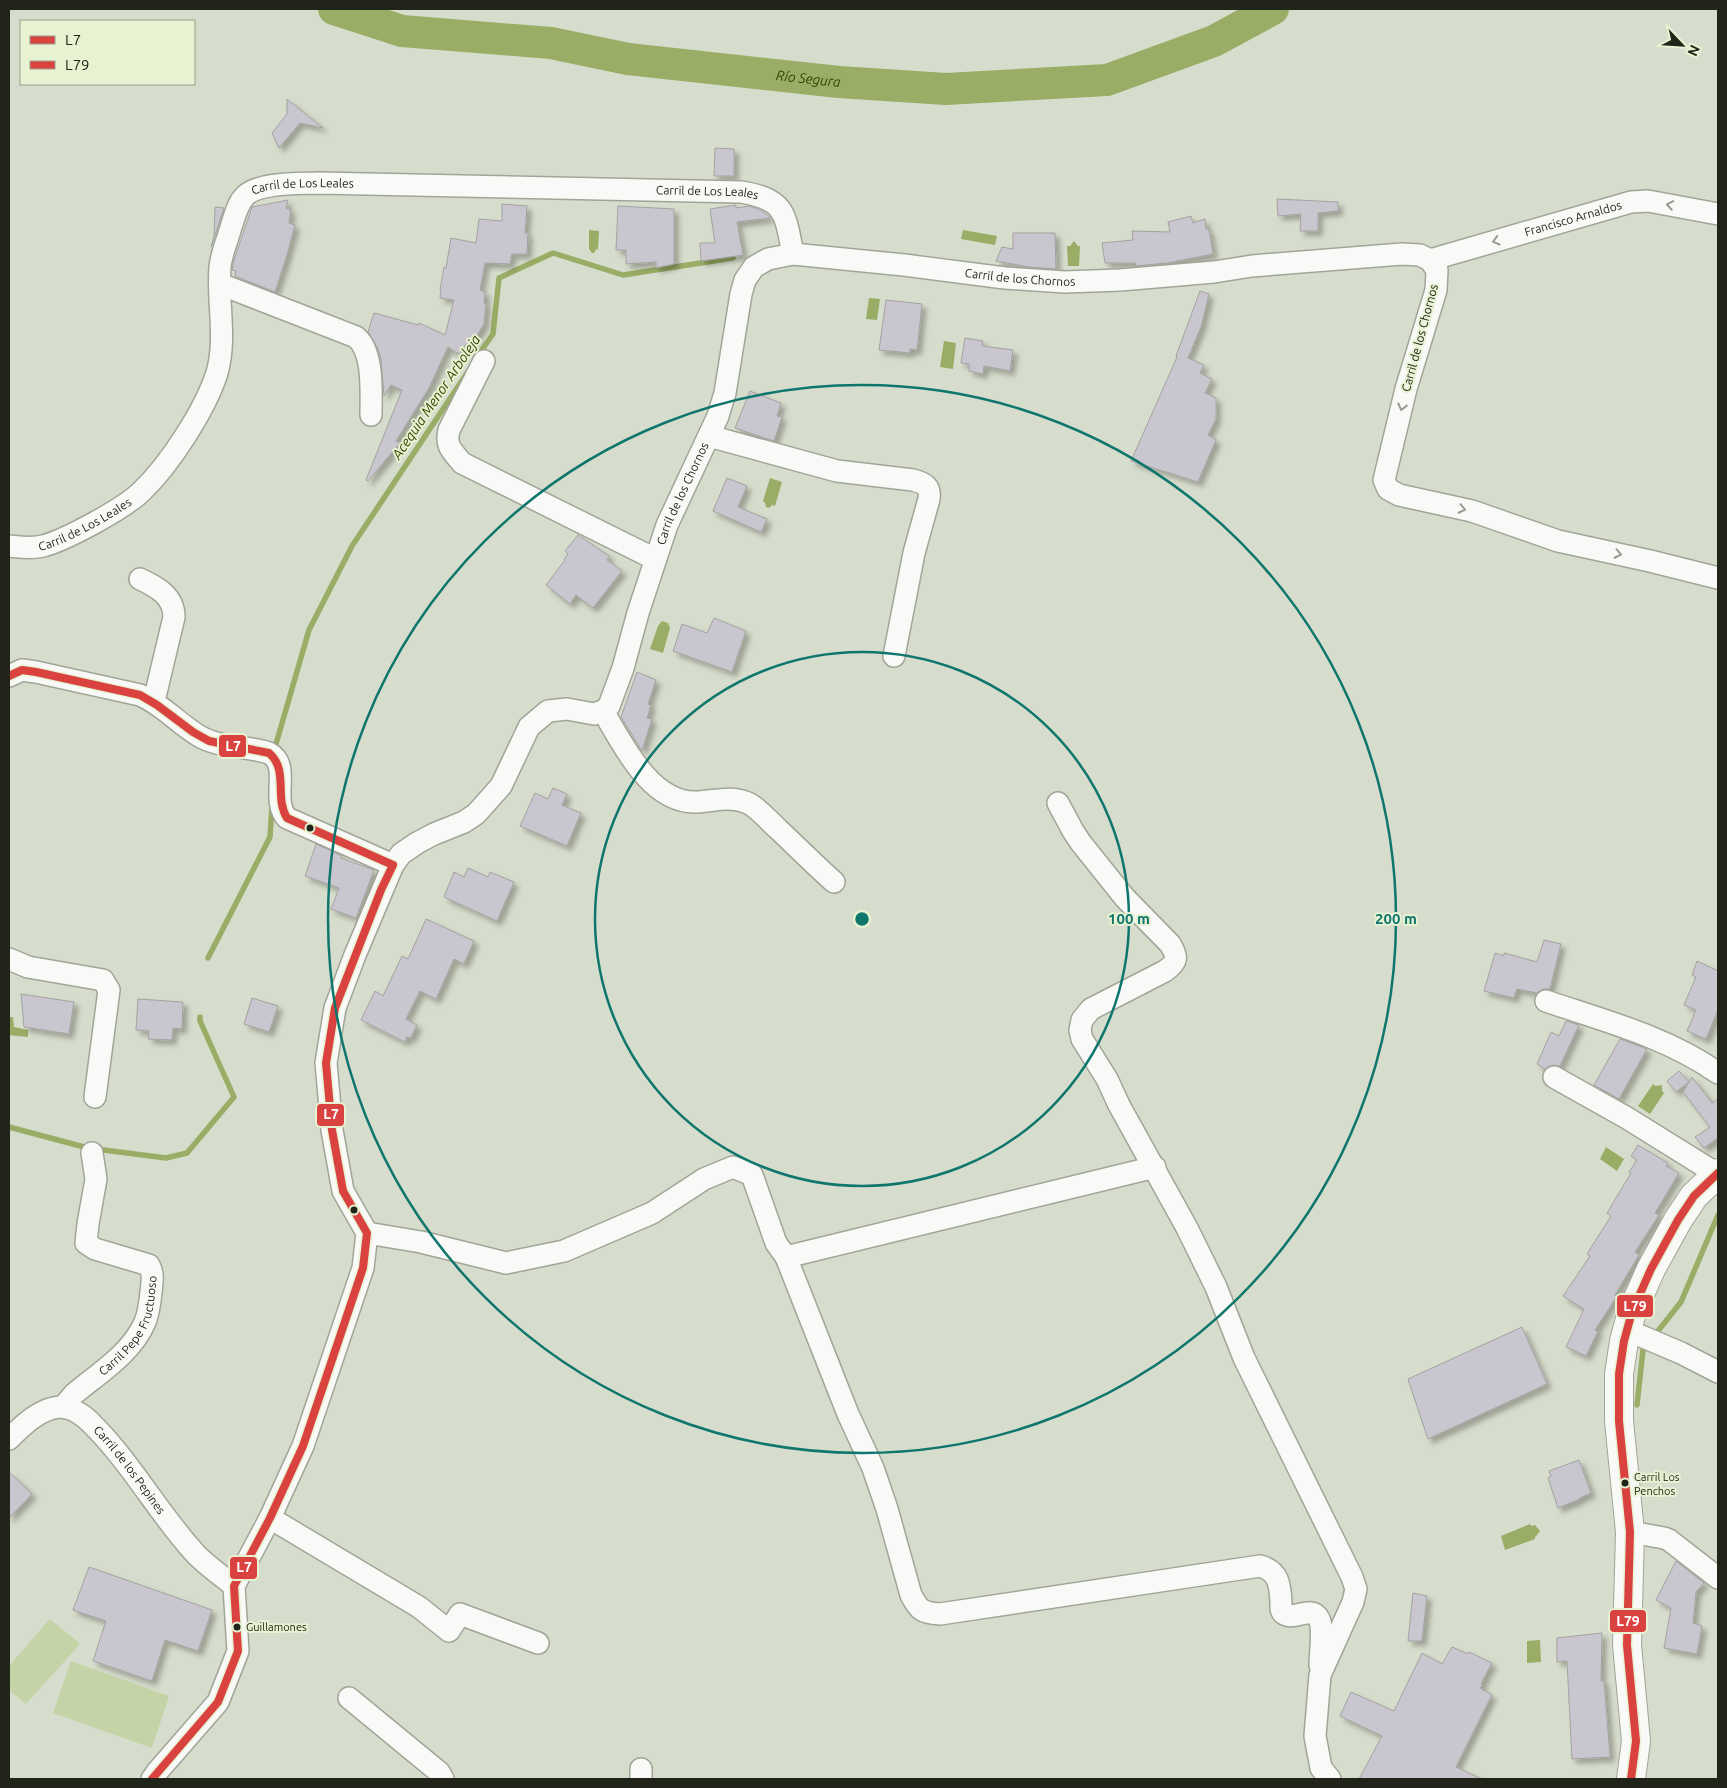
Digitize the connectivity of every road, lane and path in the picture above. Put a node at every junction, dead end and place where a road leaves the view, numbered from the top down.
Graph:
1 (1718, 214) edge
2 (793, 254) junction
3 (1430, 260) junction
4 (220, 284) junction
5 (484, 361) dead end
6 (370, 415) dead end
7 (709, 436) junction
8 (9, 546) edge
9 (655, 559) junction
10 (1718, 578) edge
11 (140, 579) dead end
12 (894, 656) dead end
13 (9, 676) edge
14 (154, 701) junction
15 (602, 711) junction
16 (1058, 803) dead end
17 (393, 865) junction
18 (834, 882) dead end
19 (9, 959) edge
20 (1546, 1001) dead end
21 (1718, 1073) edge
22 (1554, 1077) dead end
23 (95, 1098) dead end
24 (92, 1153) dead end
25 (1155, 1167) junction
26 (1718, 1174) edge
27 (367, 1233) junction
28 (786, 1257) junction
29 (1642, 1337) junction
30 (1718, 1372) edge
31 (66, 1408) junction
32 (9, 1439) edge
33 (270, 1518) junction
34 (1630, 1532) junction
35 (1718, 1578) edge
36 (234, 1586) junction
37 (1348, 1614) junction
38 (1319, 1619) junction
39 (538, 1643) dead end
40 (1320, 1675) junction
41 (349, 1698) dead end
42 (1633, 1778) edge
43 (152, 1779) edge
44 (443, 1779) edge
45 (1330, 1779) edge

1 -> 3 street, Francisco Arnaldos
2 - 3 street, Carril de los Chornos
2 - 4 street, Carril de Los Leales
2 - 7 street, Carril de los Chornos
3 -> 10 street, Carril de los Chornos
4 - 6 street
4 - 8 street, Carril de Los Leales
5 - 9 street
7 - 9 street, Carril de los Chornos
7 - 12 street
9 - 15 street, Carril de los Chornos
11 - 14 street
13 - 14 street
14 - 17 street
15 - 17 street
15 - 18 street
16 - 25 street
17 - 27 street
19 - 23 street
20 - 21 street
22 - 26 street
24 - 31 street, Carril Pepe Fructuoso
25 - 28 street
25 - 37 street
26 - 29 main road
27 - 28 street
27 - 33 street
28 - 38 street
29 - 30 street
29 - 34 main road
31 - 32 street
31 - 36 street, Carril de los Pepines
33 - 36 street
33 - 39 street
34 - 35 street
34 - 42 main road
36 - 43 street
37 - 38 street
37 - 40 street
38 - 40 street
40 - 45 street
41 - 44 street

